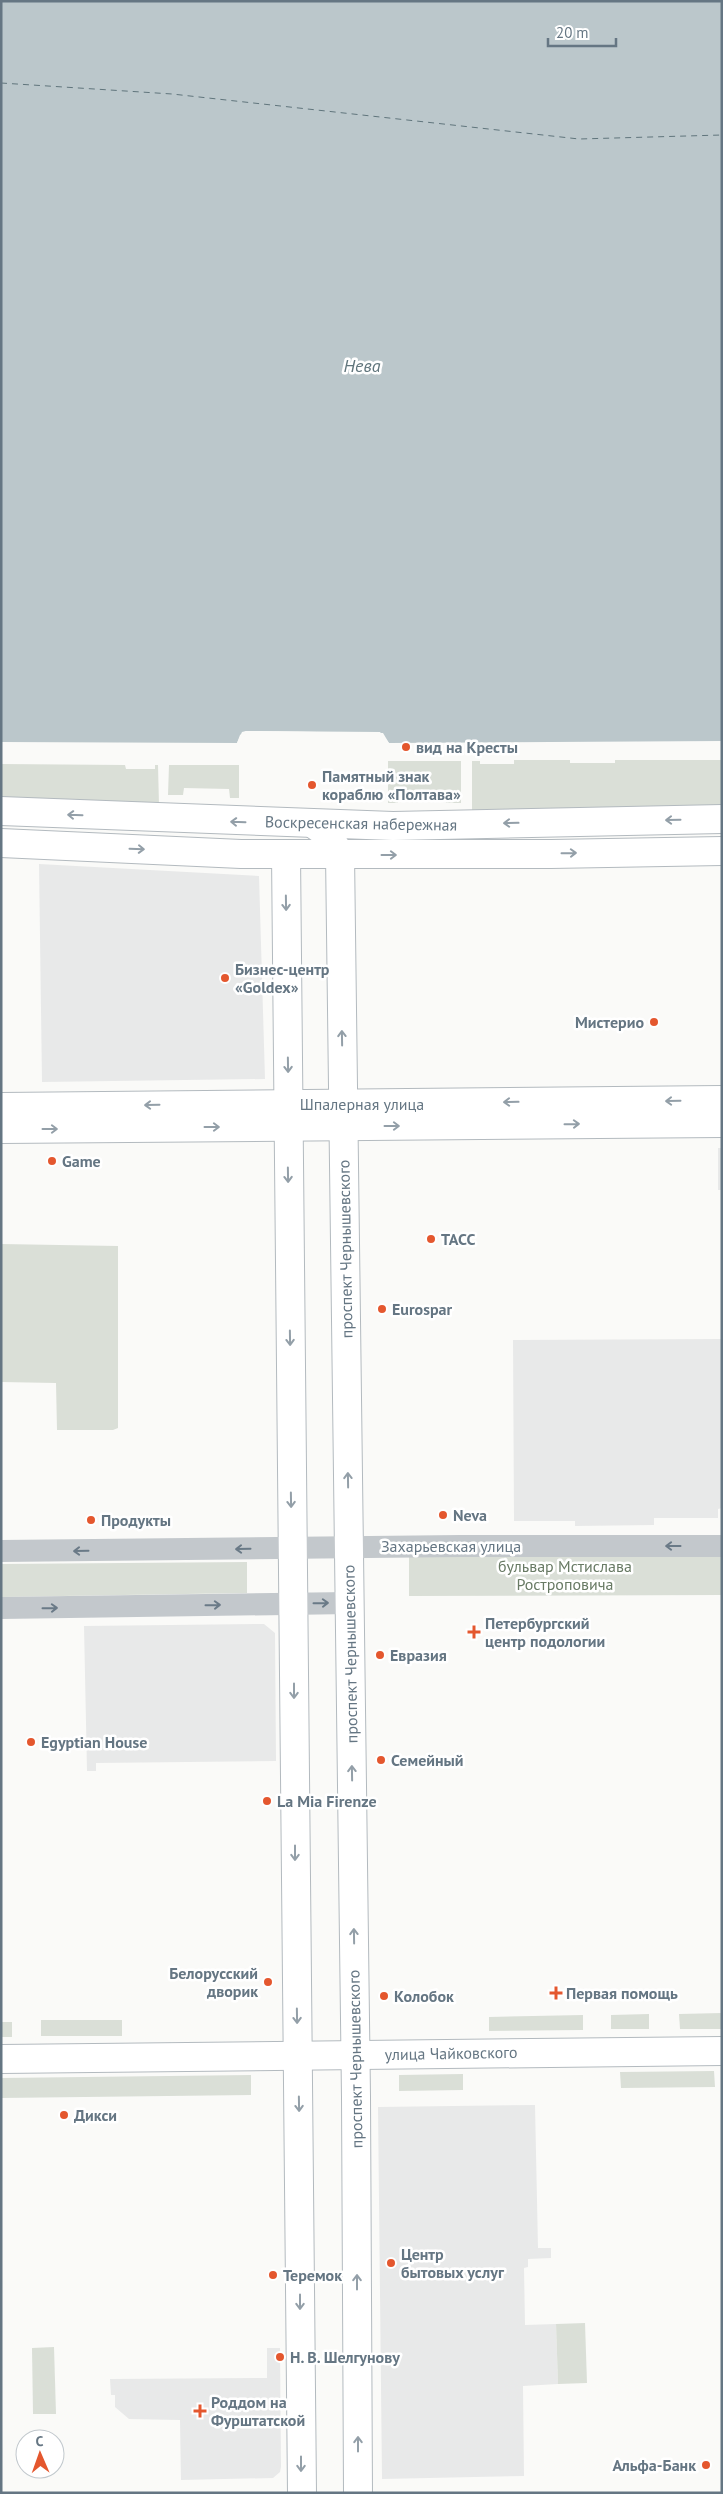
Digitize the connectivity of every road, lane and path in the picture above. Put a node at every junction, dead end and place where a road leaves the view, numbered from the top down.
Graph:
1 (1, 811) edge
2 (722, 819) edge
3 (315, 825) junction
4 (1, 843) edge
5 (722, 851) edge
6 (286, 854) junction
7 (340, 854) junction
8 (722, 1100) edge
9 (1, 1107) edge
10 (343, 1115) junction
11 (288, 1116) junction
12 (722, 1123) edge
13 (1, 1129) edge
14 (722, 1546) edge
15 (349, 1547) junction
16 (292, 1548) junction
17 (1, 1551) edge
18 (350, 1603) junction
19 (293, 1604) junction
20 (1, 1608) edge
21 (722, 2050) edge
22 (355, 2054) junction
23 (298, 2055) junction
24 (1, 2059) edge
25 (302, 2493) edge
26 (358, 2493) edge

3 -> 1 street, Воскресенская набережная
2 -> 3 street, Воскресенская набережная
3 - 7 street
4 -> 6 street, Воскресенская набережная
7 -> 5 street, Воскресенская набережная
6 - 7 street, Воскресенская набережная
6 -> 11 street
10 -> 7 street, проспект Чернышевского
8 -> 10 street, Шпалерная улица
11 -> 9 street, Шпалерная улица
10 - 11 street, Шпалерная улица
10 -> 12 street, Шпалерная улица
15 -> 10 street, проспект Чернышевского
13 -> 11 street, Шпалерная улица
11 -> 16 street
14 -> 15 street, Захарьевская улица
15 - 16 street, Захарьевская улица
15 - 18 street, проспект Чернышевского
16 -> 17 street, Захарьевская улица
16 - 19 street
19 -> 18 street
22 -> 18 street, проспект Чернышевского
20 -> 19 street
19 -> 23 street
21 - 22 street, улица Чайковского
22 - 23 street, улица Чайковского
26 -> 22 street, проспект Чернышевского
23 - 24 street, улица Чайковского
23 -> 25 street

